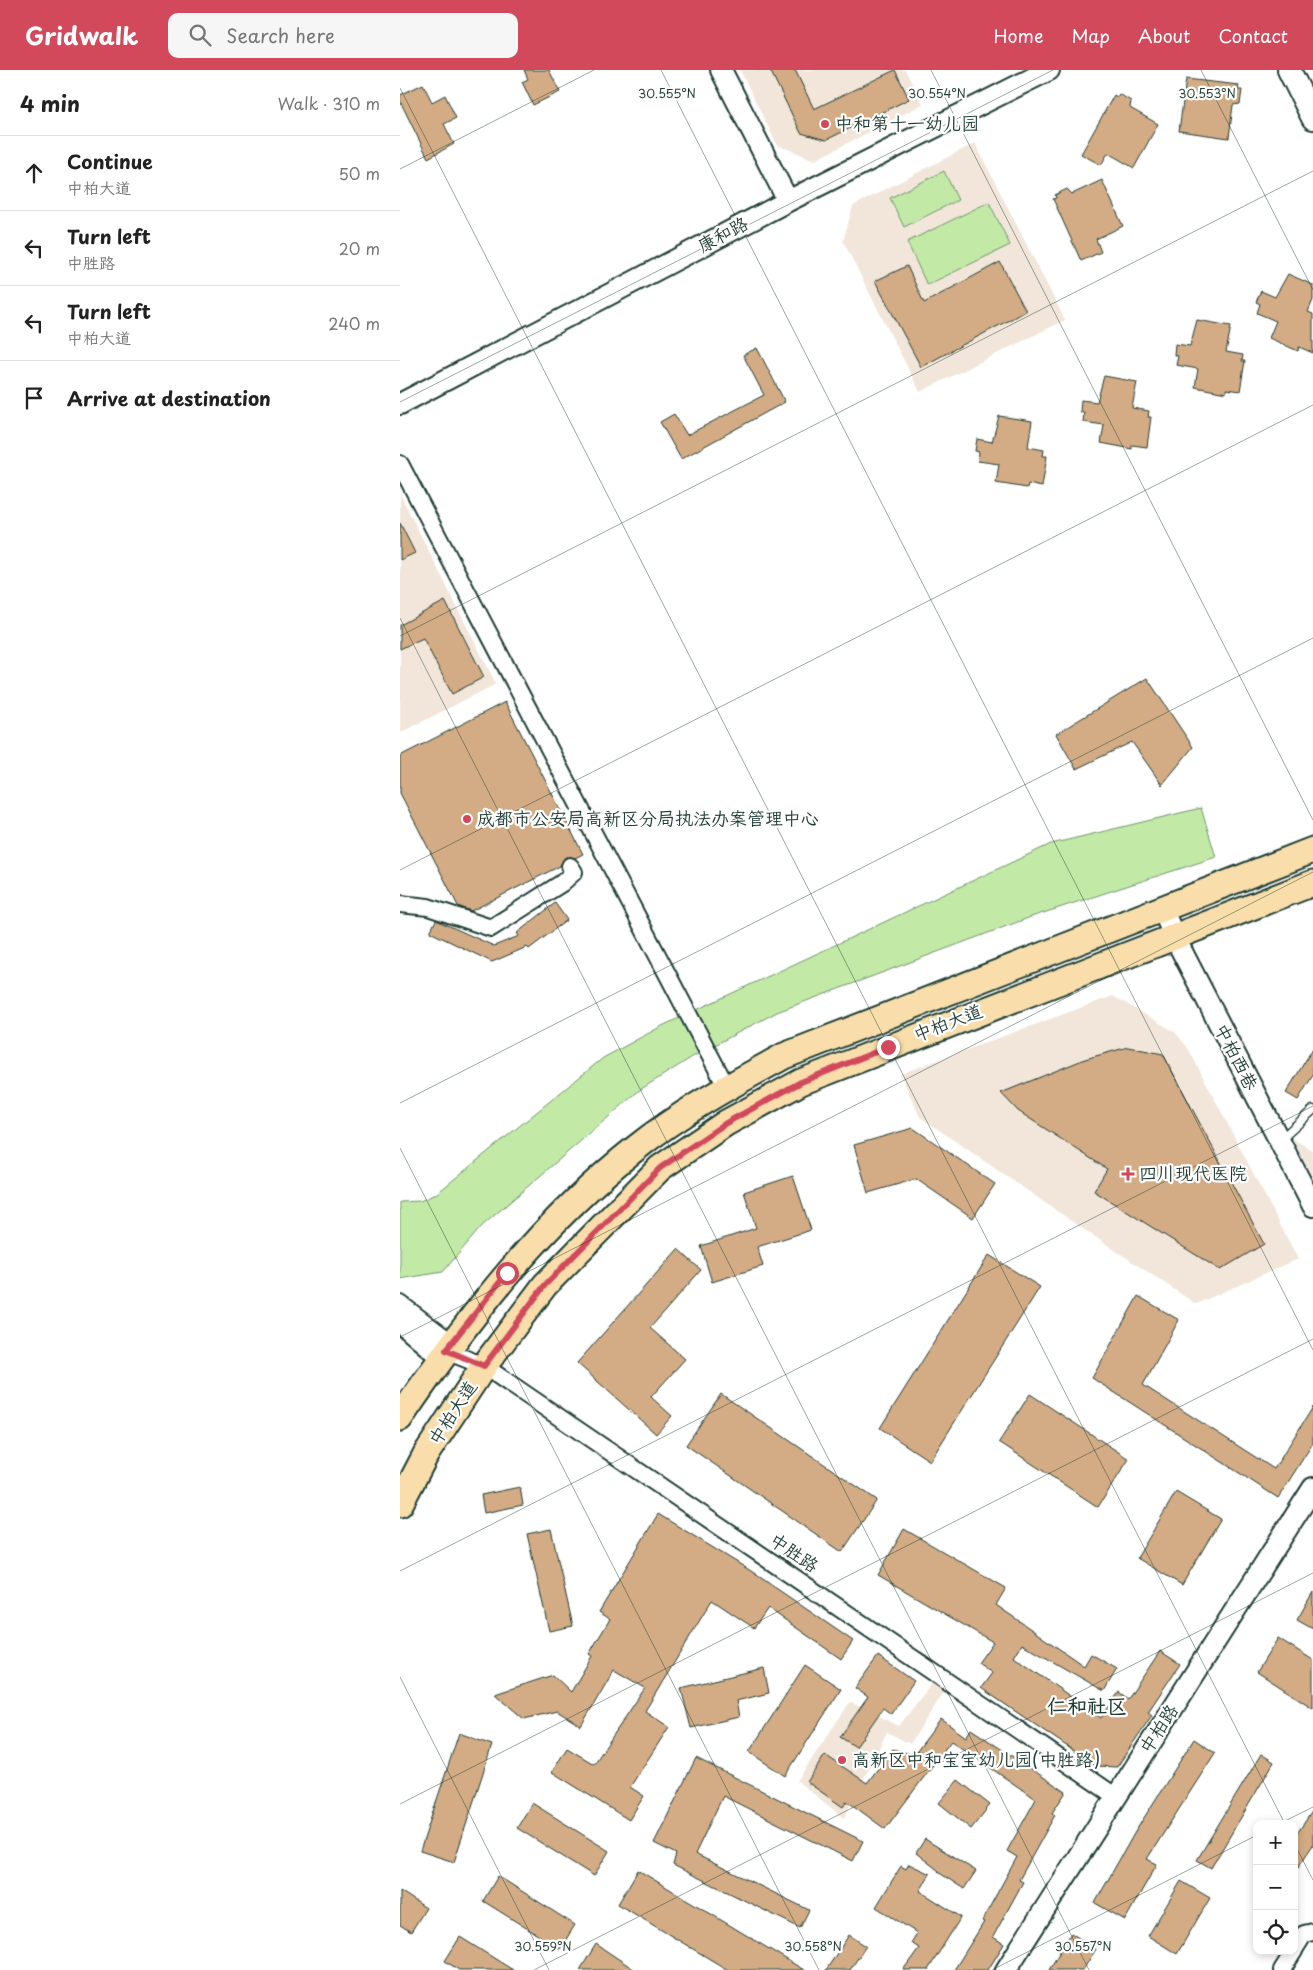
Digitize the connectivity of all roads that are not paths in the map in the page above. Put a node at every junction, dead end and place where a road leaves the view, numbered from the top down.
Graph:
1 (721, 70) edge
2 (1049, 70) edge
3 (1289, 70) edge
4 (1313, 118) edge
5 (788, 201) junction
6 (400, 404) edge
7 (400, 464) edge
8 (1313, 850) edge
9 (570, 866) dead end
10 (1313, 883) edge
11 (400, 904) edge
12 (1162, 908) junction
13 (1174, 936) junction
14 (727, 1088) junction
15 (1313, 1110) edge
16 (1279, 1140) junction
17 (1313, 1206) edge
18 (400, 1306) edge
19 (400, 1322) edge
20 (446, 1351) junction
21 (484, 1366) junction
22 (400, 1418) edge
23 (1313, 1488) edge
24 (400, 1504) edge
25 (1115, 1796) junction
26 (1313, 1932) edge
27 (1298, 1944) edge
28 (1291, 1955) edge
29 (1006, 1970) edge
30 (1282, 1970) edge

1 - 5 street
2 - 5 street, 康和路
3 - 4 main road
5 - 6 street, 康和路
7 - 14 street
8 - 12 main road, 中柏大道
9 - 11 street
10 - 13 main road, 中柏大道
12 - 13 street, 中柏西巷
12 - 14 main road, 中柏大道
13 - 16 street, 中柏西巷
13 - 21 main road, 中柏大道
14 - 20 main road, 中柏大道
15 - 16 lane
16 - 17 street, 中柏西巷
18 - 20 street
19 - 20 street
20 - 21 street, 中胜路
20 - 22 main road, 中柏大道
21 - 24 main road, 中柏大道
21 - 25 street, 中胜路
23 - 25 street, 中柏路
25 - 29 street, 中柏路
26 - 27 street
28 - 30 street

